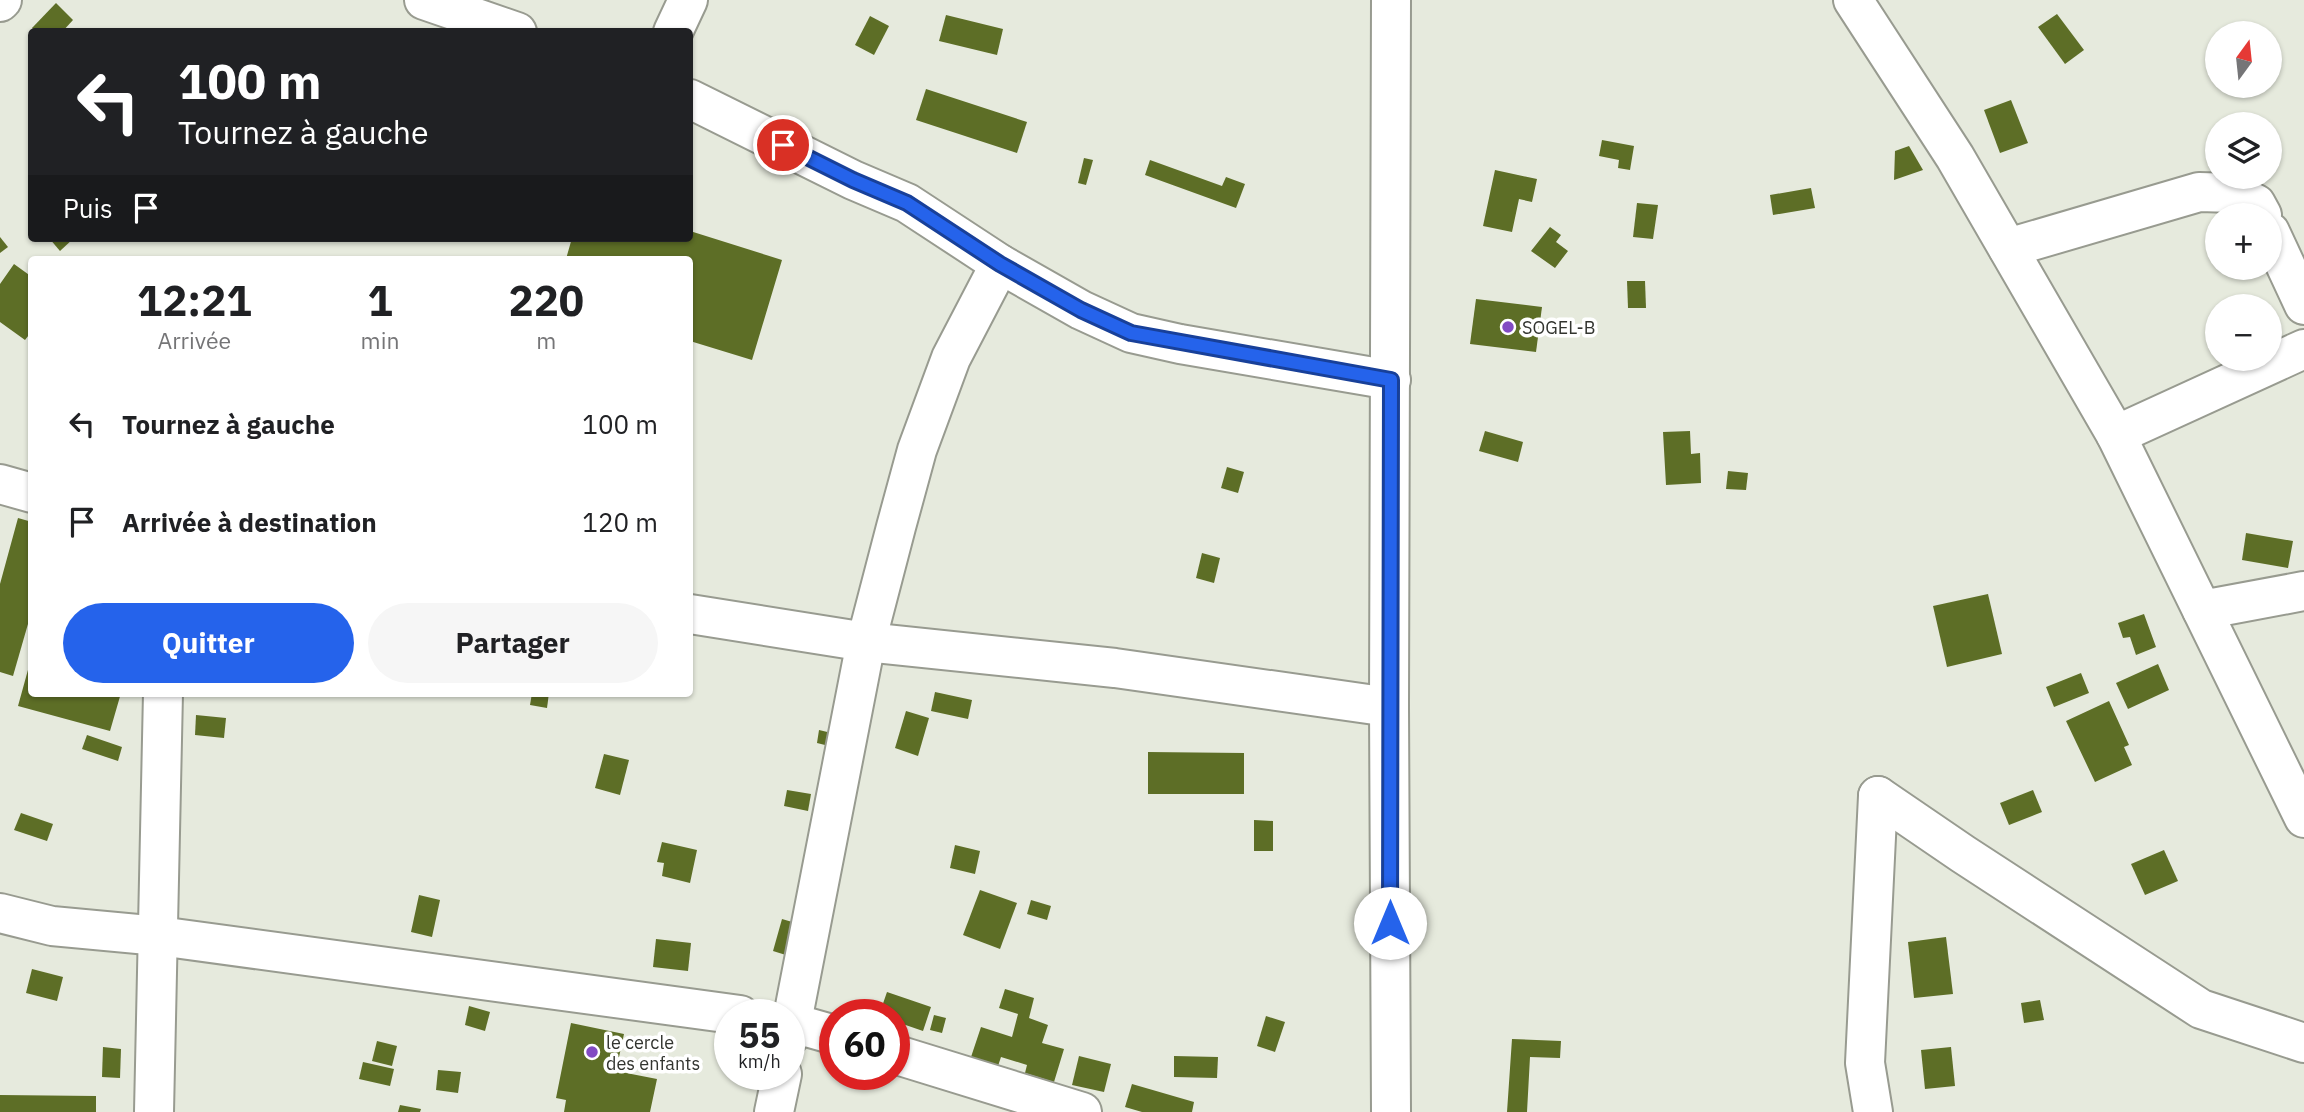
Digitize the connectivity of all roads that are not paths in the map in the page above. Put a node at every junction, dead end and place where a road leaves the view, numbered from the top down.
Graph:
1 (424, 0) edge
2 (688, 0) edge
3 (1391, 0) edge
4 (1853, 0) edge
5 (484, 9) edge
6 (511, 28) edge
7 (675, 28) edge
8 (693, 100) edge
9 (2254, 203) edge
10 (2008, 248) junction
11 (2282, 258) edge
12 (1000, 264) junction
13 (2304, 305) edge
14 (2304, 349) edge
15 (1391, 380) junction
16 (2116, 435) junction
17 (0, 484) edge
18 (28, 492) edge
19 (2304, 591) edge
20 (2202, 610) junction
21 (693, 614) edge
22 (866, 642) junction
23 (163, 697) edge
24 (1389, 707) junction
25 (2304, 818) edge
26 (0, 913) edge
27 (159, 936) junction
28 (796, 999) edge
29 (714, 1011) edge
30 (2304, 1043) edge
31 (910, 1059) edge
32 (779, 1090) edge
33 (154, 1112) edge
34 (774, 1112) edge
35 (1083, 1112) edge
36 (1391, 1112) edge
37 (1873, 1112) edge

1 - 5 street
2 - 7 street
3 - 15 street
4 - 10 street
5 - 6 street
8 - 12 street
9 - 10 street
10 - 16 street
11 - 13 street
12 - 15 street
12 - 22 street
14 - 16 street
15 - 24 street
16 - 20 street
17 - 18 street
19 - 20 street
20 - 25 street
21 - 22 street
22 - 24 street
22 - 28 street
23 - 27 street
24 - 36 street
26 - 27 street
27 - 29 street
27 - 33 street
30 - 37 street
31 - 35 street
32 - 34 street

